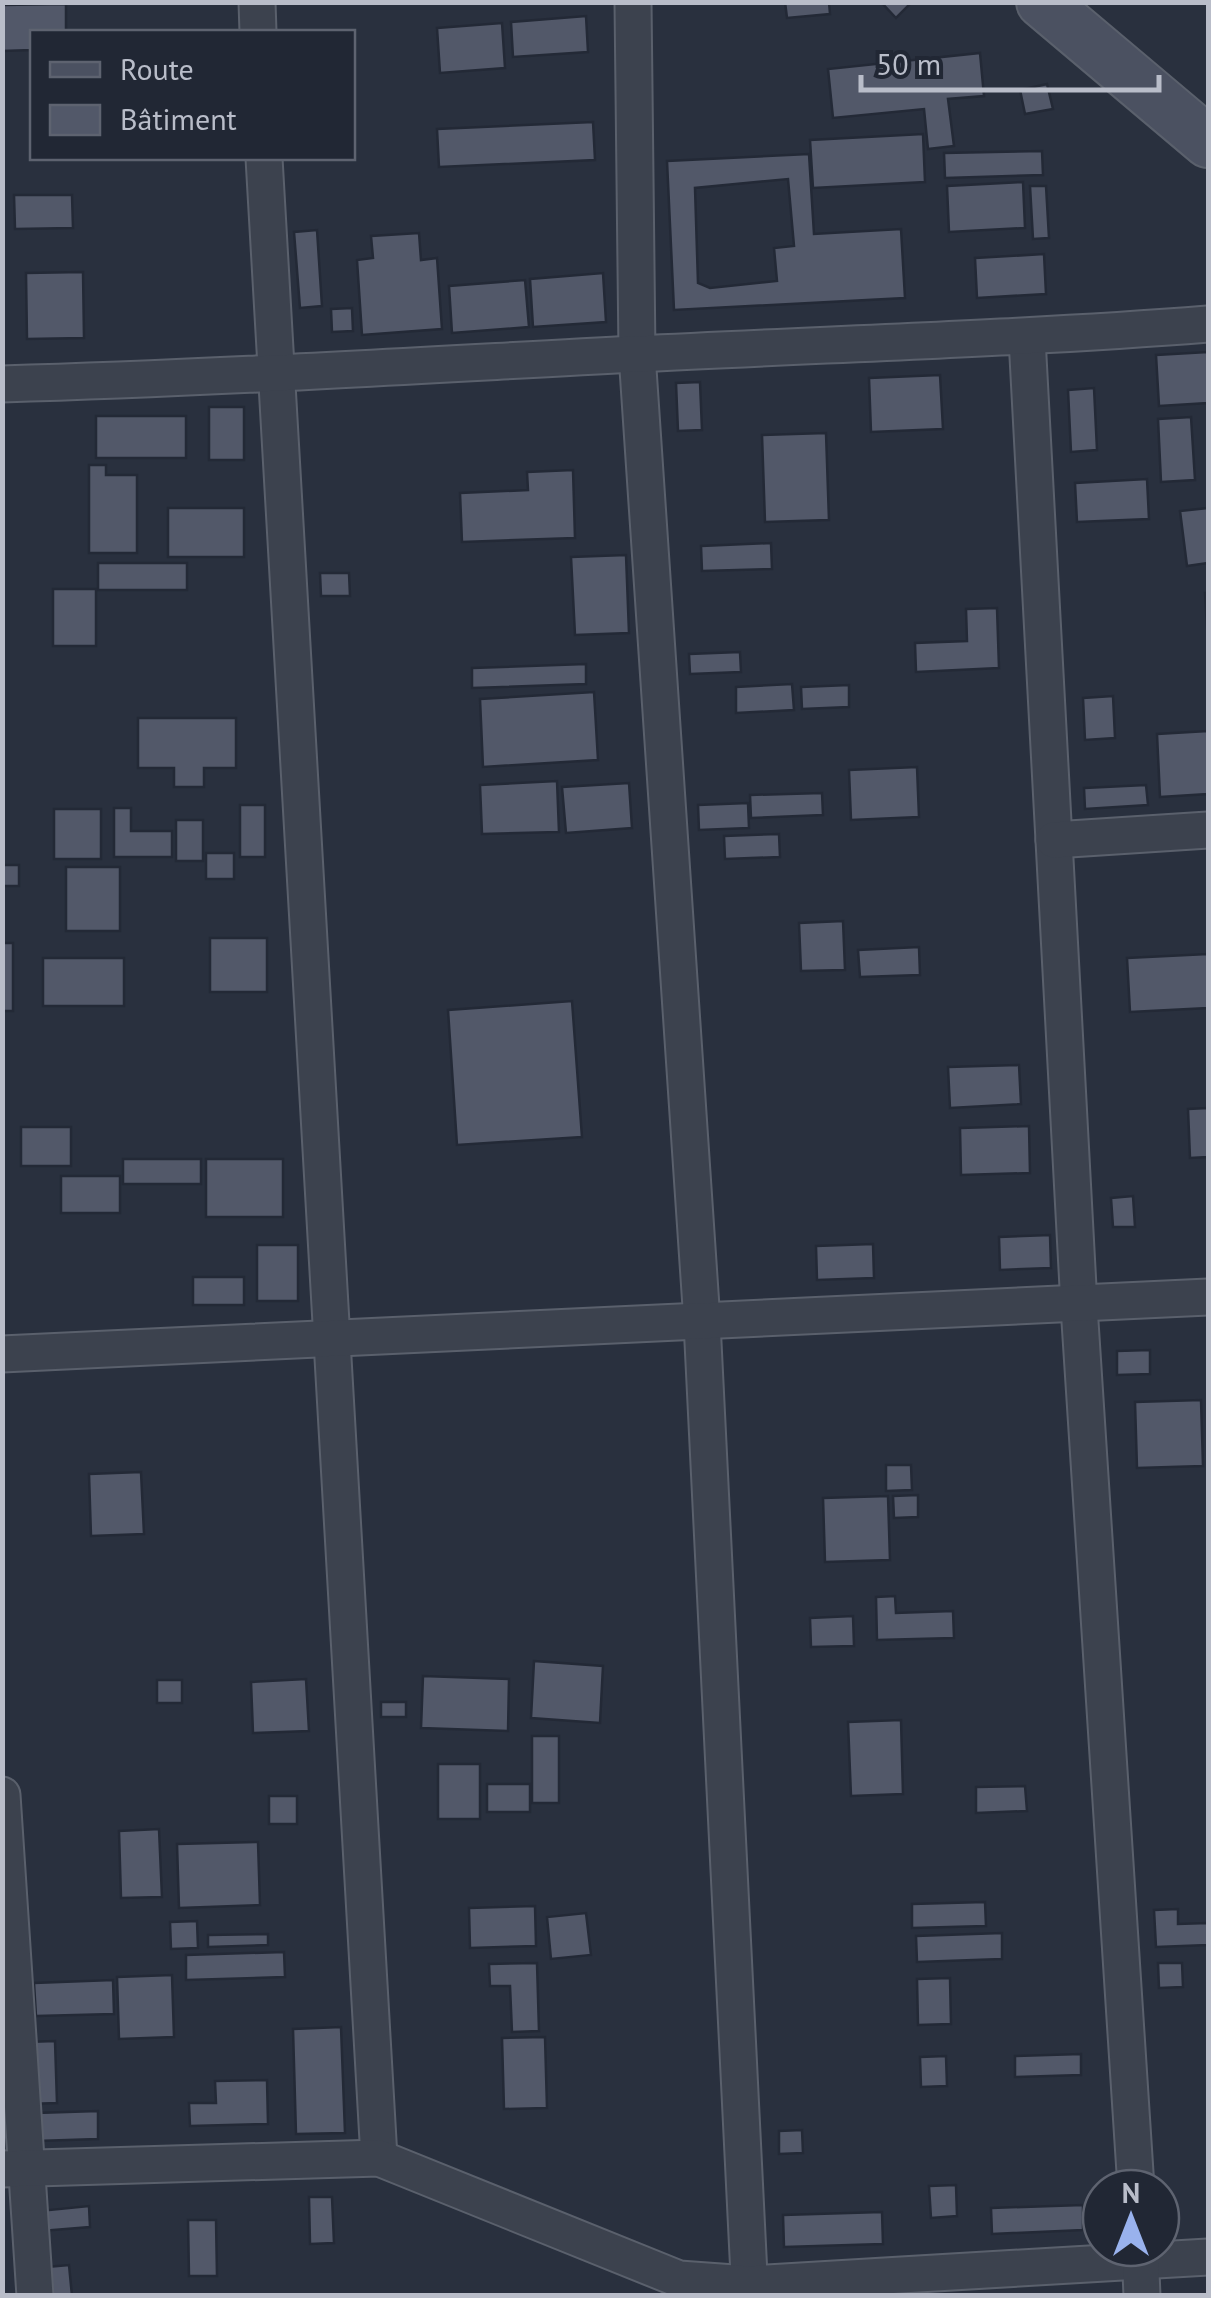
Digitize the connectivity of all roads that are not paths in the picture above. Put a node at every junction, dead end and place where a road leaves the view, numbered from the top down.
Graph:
1 (257, 2) edge
2 (634, 2) edge
3 (1042, 2) edge
4 (258, 30) edge
5 (1208, 142) edge
6 (264, 160) edge
7 (1208, 324) edge
8 (1026, 338) junction
9 (637, 354) junction
10 (274, 376) junction
11 (2, 384) edge
12 (1208, 830) edge
13 (1054, 840) junction
14 (1208, 1297) edge
15 (1079, 1306) junction
16 (702, 1322) junction
17 (334, 1341) junction
18 (2, 1354) edge
19 (2, 1795) edge
20 (378, 2158) junction
21 (1135, 2168) edge
22 (14, 2169) edge
23 (1208, 2258) edge
24 (1181, 2262) edge
25 (1141, 2268) edge
26 (749, 2290) edge
27 (34, 2296) edge

1 - 4 street
2 - 9 street
3 - 5 main road
6 - 10 street
7 - 8 street
8 - 9 street
8 - 13 street
9 - 10 street
9 - 16 street
10 - 11 street
10 - 17 street
12 - 13 street
13 - 15 street
14 - 15 street
15 - 16 street
15 - 21 street
16 - 17 street
16 - 26 street
17 - 18 street
17 - 20 street
19 - 22 street
20 - 22 street
20 - 26 street
22 - 27 street
23 - 24 street
25 - 26 street

